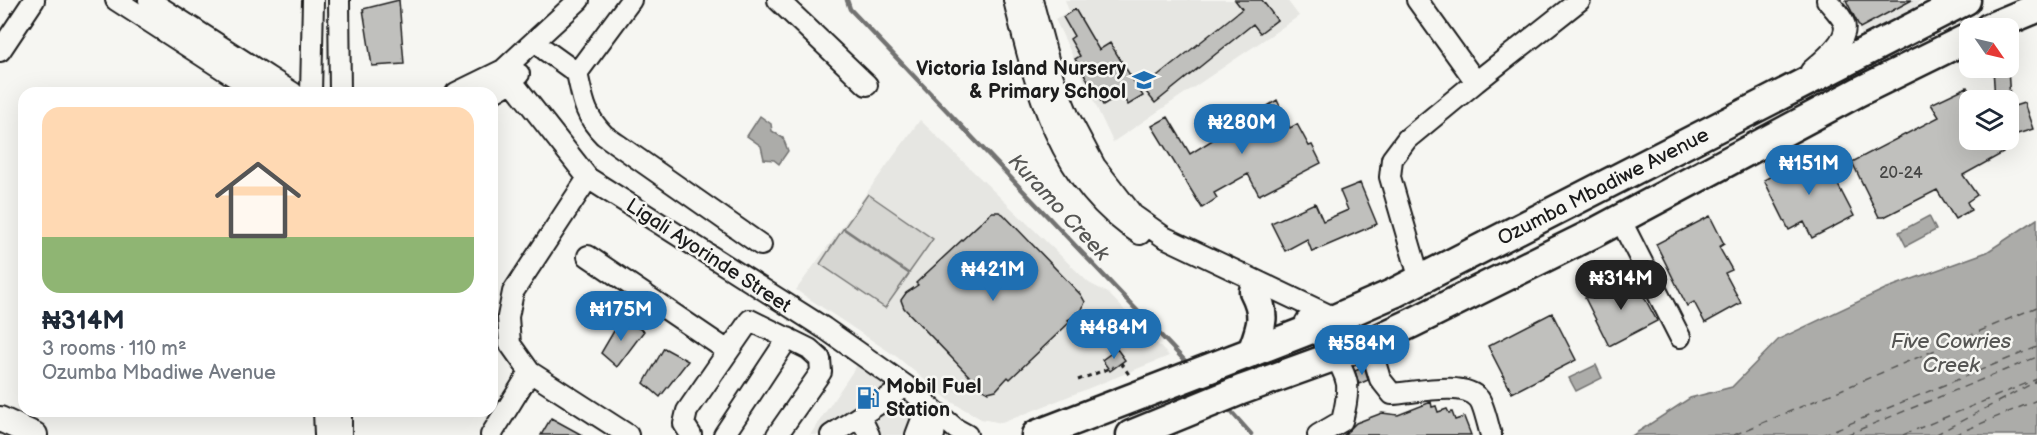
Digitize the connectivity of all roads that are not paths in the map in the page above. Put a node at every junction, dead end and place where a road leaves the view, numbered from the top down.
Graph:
1 (33, 0) edge
2 (116, 0) edge
3 (148, 0) edge
4 (313, 0) edge
5 (339, 0) edge
6 (579, 0) edge
7 (595, 0) edge
8 (631, 0) edge
9 (778, 0) edge
10 (1014, 0) edge
11 (1032, 0) edge
12 (1417, 0) edge
13 (1580, 0) edge
14 (1827, 0) edge
15 (1961, 1) edge
16 (2037, 8) edge
17 (1968, 18) edge
18 (2013, 18) edge
19 (1959, 43) edge
20 (545, 50) junction
21 (0, 51) edge
22 (577, 72) junction
23 (507, 76) junction
24 (1476, 82) junction
25 (867, 85) dead end
26 (238, 87) edge
27 (284, 87) edge
28 (311, 87) edge
29 (340, 87) edge
30 (474, 87) edge
31 (497, 87) edge
32 (1793, 87) junction
33 (588, 178) junction
34 (1620, 219) junction
35 (761, 245) dead end
36 (588, 256) dead end
37 (1420, 280) junction
38 (1254, 291) junction
39 (1325, 323) junction
40 (824, 328) junction
41 (1680, 337) dead end
42 (788, 338) junction
43 (1363, 346) junction
44 (809, 349) junction
45 (728, 351) junction
46 (1242, 355) junction
47 (1334, 357) junction
48 (530, 372) junction
49 (906, 386) junction
50 (927, 406) junction
51 (860, 416) junction
52 (324, 417) edge
53 (341, 417) edge
54 (0, 419) edge
55 (833, 434) edge
56 (35, 435) edge
57 (325, 435) edge
58 (341, 435) edge
59 (491, 435) edge
60 (628, 435) edge
61 (691, 435) edge
62 (724, 435) edge
63 (777, 435) edge
64 (869, 435) edge
65 (916, 435) edge
66 (934, 435) edge
67 (967, 435) edge
68 (1036, 435) edge
69 (1131, 435) edge
70 (1318, 435) edge
71 (1491, 435) edge

1 - 21 street
2 - 26 street
3 - 27 street
4 - 28 street
5 - 29 street
6 - 23 street
7 - 20 street
8 - 22 street
9 - 25 street
10 - 38 street
11 - 39 street
12 - 24 street
13 - 24 street
14 - 32 street
15 - 17 street
15 - 32 highway, Ozumba Mbadiwe Avenue
16 - 18 highway
19 - 34 highway, Ozumba Mbadiwe Avenue
20 - 22 street
20 - 23 street
22 - 35 street
23 - 30 street
23 - 31 street
23 - 33 street, Ligali Ayorinde Street
24 - 37 street
32 - 37 highway, Ozumba Mbadiwe Avenue
33 - 40 street, Ligali Ayorinde Street
33 - 48 street
34 - 41 street
34 - 43 highway, Ozumba Mbadiwe Avenue
36 - 45 street
37 - 39 highway, Ozumba Mbadiwe Avenue
38 - 39 street
38 - 46 highway
39 - 43 street
39 - 46 highway, Ozumba Mbadiwe Avenue
39 - 47 street
40 - 44 street
40 - 49 street, Ligali Ayorinde Street
42 - 44 street
42 - 45 street
42 - 62 street
43 - 47 highway, Ozumba Mbadiwe Avenue
43 - 71 street
44 - 63 street
45 - 61 street
46 - 68 highway, Ozumba Mbadiwe Avenue
47 - 69 highway, Ozumba Mbadiwe Avenue
47 - 70 street
48 - 59 street
48 - 60 street
49 - 50 street, Ligali Ayorinde Street
49 - 51 street
50 - 65 street
50 - 66 street
50 - 67 street, Ligali Ayorinde Street
51 - 55 street
51 - 64 street
52 - 57 street
53 - 58 street
54 - 56 main road

